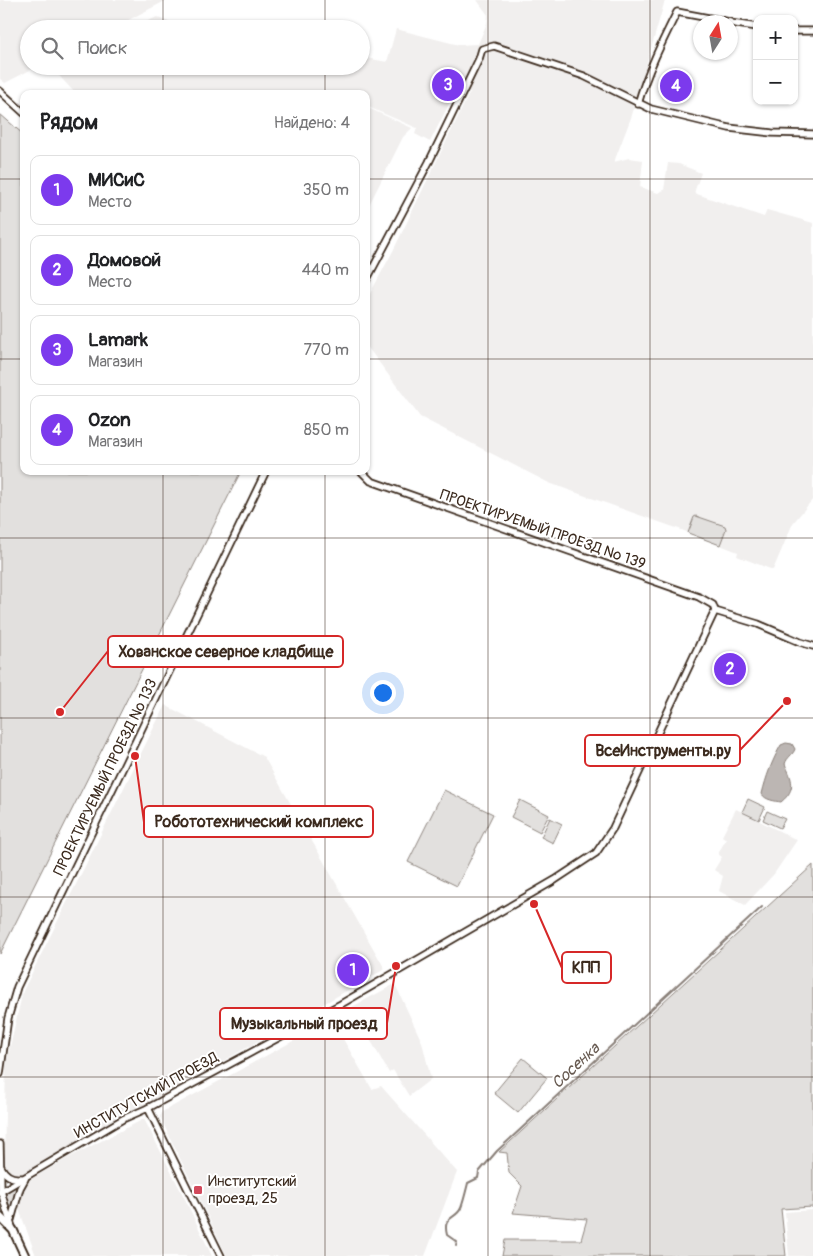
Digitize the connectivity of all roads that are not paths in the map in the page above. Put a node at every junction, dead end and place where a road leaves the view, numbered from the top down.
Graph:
1 (693, 15) edge
2 (738, 24) edge
3 (753, 26) edge
4 (798, 30) edge
5 (813, 32) edge
6 (0, 92) edge
7 (638, 104) junction
8 (20, 110) edge
9 (813, 134) edge
10 (370, 273) edge
11 (264, 475) edge
12 (365, 475) edge
13 (715, 610) junction
14 (813, 646) edge
15 (0, 1074) edge
16 (148, 1108) junction
17 (0, 1144) edge
18 (1, 1166) edge
19 (28, 1176) junction
20 (1, 1191) edge
21 (0, 1217) edge
22 (12, 1227) junction
23 (25, 1256) edge
24 (220, 1256) edge

1 - 7 street
2 - 3 street
4 - 5 street
6 - 8 street
7 - 9 street
7 - 10 street
11 - 15 street, ПРОЕКТИРУЕМЫЙ ПРОЕЗД № 133
12 - 13 street, ПРОЕКТИРУЕМЫЙ ПРОЕЗД № 139
13 - 14 street, ПРОЕКТИРУЕМЫЙ ПРОЕЗД № 139
13 - 16 street, ИНСТИТУТСКИЙ ПРОЕЗД
16 - 19 street, ИНСТИТУТСКИЙ ПРОЕЗД
16 - 24 street
17 - 18 street
18 - 19 street
18 - 20 street
19 - 20 street, ИНСТИТУТСКИЙ ПРОЕЗД
19 - 22 street
20 - 22 street
21 - 22 main road
22 - 23 main road

